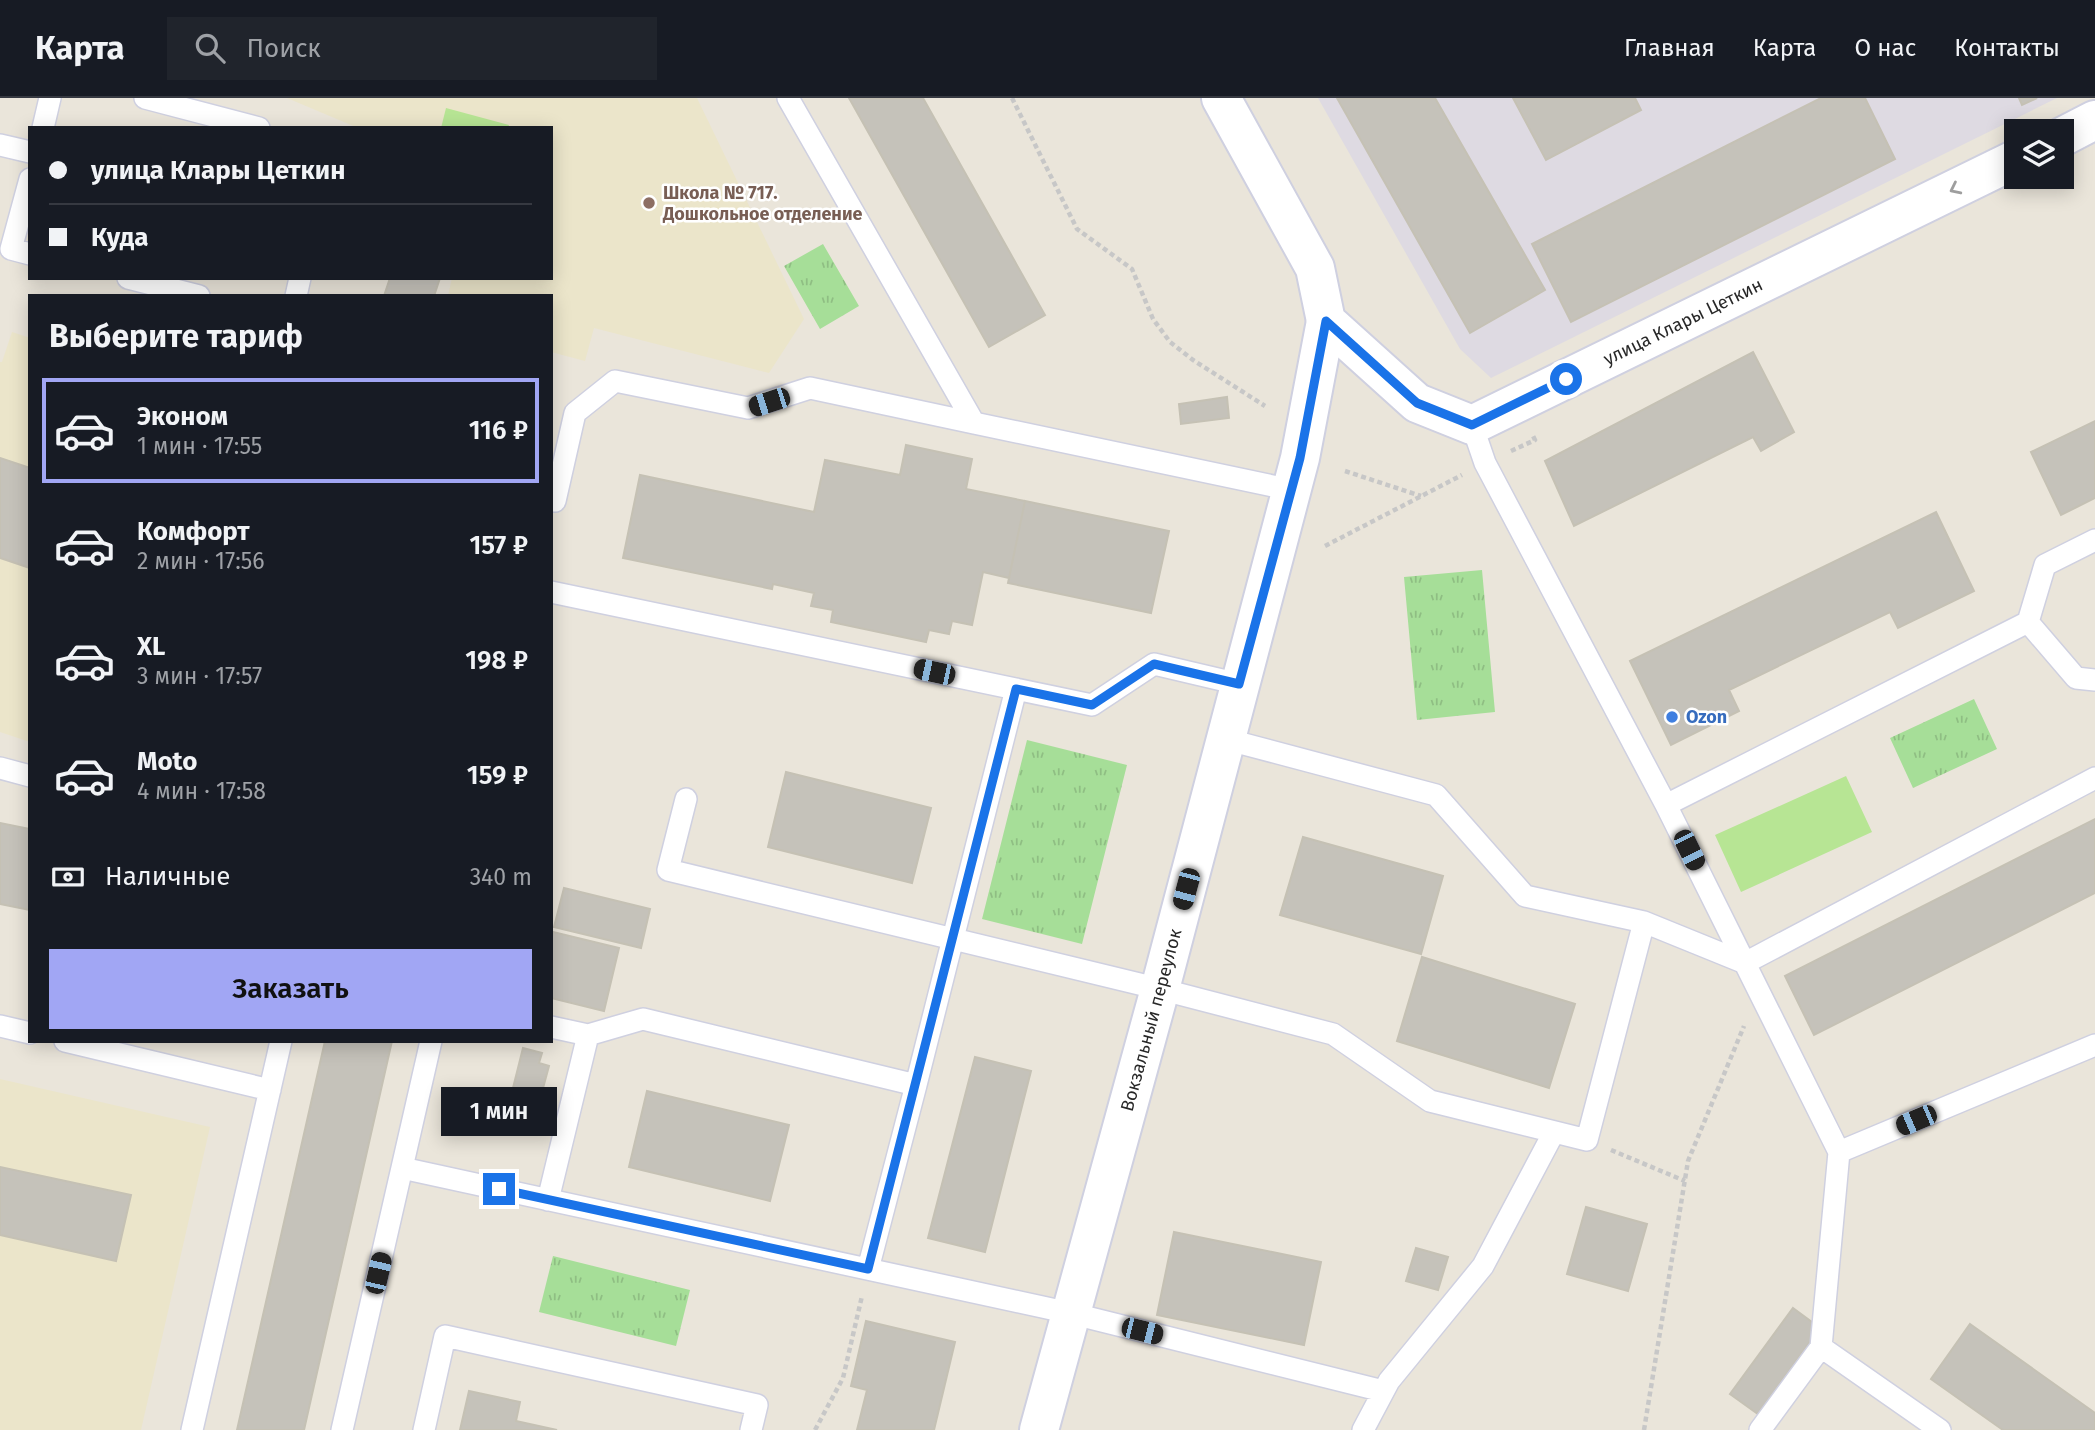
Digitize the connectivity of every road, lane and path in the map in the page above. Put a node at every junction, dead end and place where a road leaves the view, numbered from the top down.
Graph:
1 (50, 98) edge
2 (145, 98) edge
3 (788, 98) edge
4 (1012, 98) edge
5 (1221, 98) edge
6 (2095, 120) edge
7 (43, 126) edge
8 (252, 126) edge
9 (2074, 131) edge
10 (0, 145) edge
11 (28, 152) edge
12 (2004, 165) edge
13 (28, 186) edge
14 (28, 253) edge
15 (136, 280) edge
16 (191, 294) edge
17 (1326, 321) junction
18 (1516, 403) junction
19 (1265, 406) dead end
20 (974, 423) junction
21 (1472, 425) junction
22 (1485, 463) junction
23 (1345, 471) dead end
24 (1292, 489) junction
25 (1421, 496) junction
26 (553, 502) edge
27 (2095, 540) edge
28 (1325, 546) dead end
29 (553, 592) edge
30 (2028, 622) junction
31 (2095, 680) edge
32 (1239, 684) junction
33 (1016, 689) junction
34 (1225, 739) junction
35 (0, 768) edge
36 (28, 775) edge
37 (2095, 778) edge
38 (685, 799) dead end
39 (1666, 805) junction
40 (1644, 922) junction
41 (953, 939) junction
42 (1745, 963) junction
43 (1160, 989) junction
44 (1759, 990) junction
45 (0, 1026) edge
46 (553, 1027) edge
47 (28, 1033) edge
48 (588, 1035) junction
49 (281, 1043) edge
50 (431, 1043) edge
51 (92, 1044) edge
52 (2095, 1045) edge
53 (916, 1085) junction
54 (270, 1090) junction
55 (1554, 1132) junction
56 (1587, 1140) junction
57 (1839, 1152) junction
58 (402, 1168) junction
59 (1685, 1181) junction
60 (548, 1200) junction
61 (868, 1269) junction
62 (1070, 1313) junction
63 (1821, 1347) junction
64 (1383, 1391) junction
65 (192, 1430) edge
66 (342, 1430) edge
67 (424, 1430) edge
68 (751, 1430) edge
69 (815, 1430) edge
70 (1039, 1430) edge
71 (1363, 1430) edge
72 (1644, 1430) edge
73 (1760, 1430) edge
74 (1940, 1430) edge

1 - 7 lane
2 - 8 lane
3 - 20 lane
4 - 19 path
5 - 17 street
6 - 9 street
10 - 11 lane
12 -> 18 street, улица Клары Цеткин
13 - 14 lane
15 - 16 lane
17 - 21 street
17 - 24 street, Вокзальный переулок
18 - 21 street, улица Клары Цеткин
18 - 22 path
20 - 24 lane
20 - 26 lane
21 - 22 lane
22 - 25 path
22 - 39 lane
23 - 25 path
24 - 32 street, Вокзальный переулок
25 - 28 path
27 - 30 lane
29 - 33 lane
30 - 31 lane
30 - 39 lane
32 - 33 lane
32 - 34 street, Вокзальный переулок
33 - 41 lane
34 - 40 lane
34 - 43 street, Вокзальный переулок
35 - 36 lane
37 - 42 lane
38 - 41 lane
39 - 42 lane
40 - 42 lane
40 - 56 lane
41 - 43 lane
41 - 53 lane
42 - 44 lane
43 - 55 lane
43 - 62 street, Вокзальный переулок
44 - 57 lane
44 - 59 path
45 - 47 lane
46 - 48 lane
48 - 53 lane
48 - 60 lane
49 - 54 lane
50 - 58 lane
51 - 54 lane
52 - 57 lane
53 - 61 lane
54 - 65 lane
55 - 56 lane
55 - 64 lane
56 - 59 path
57 - 63 lane
58 - 60 lane
58 - 66 lane
59 - 72 path
60 - 61 lane
61 - 62 lane
61 - 69 path
62 - 64 lane
62 - 70 street, Вокзальный переулок
63 - 73 lane
63 - 74 lane
64 - 71 lane
67 - 68 lane

